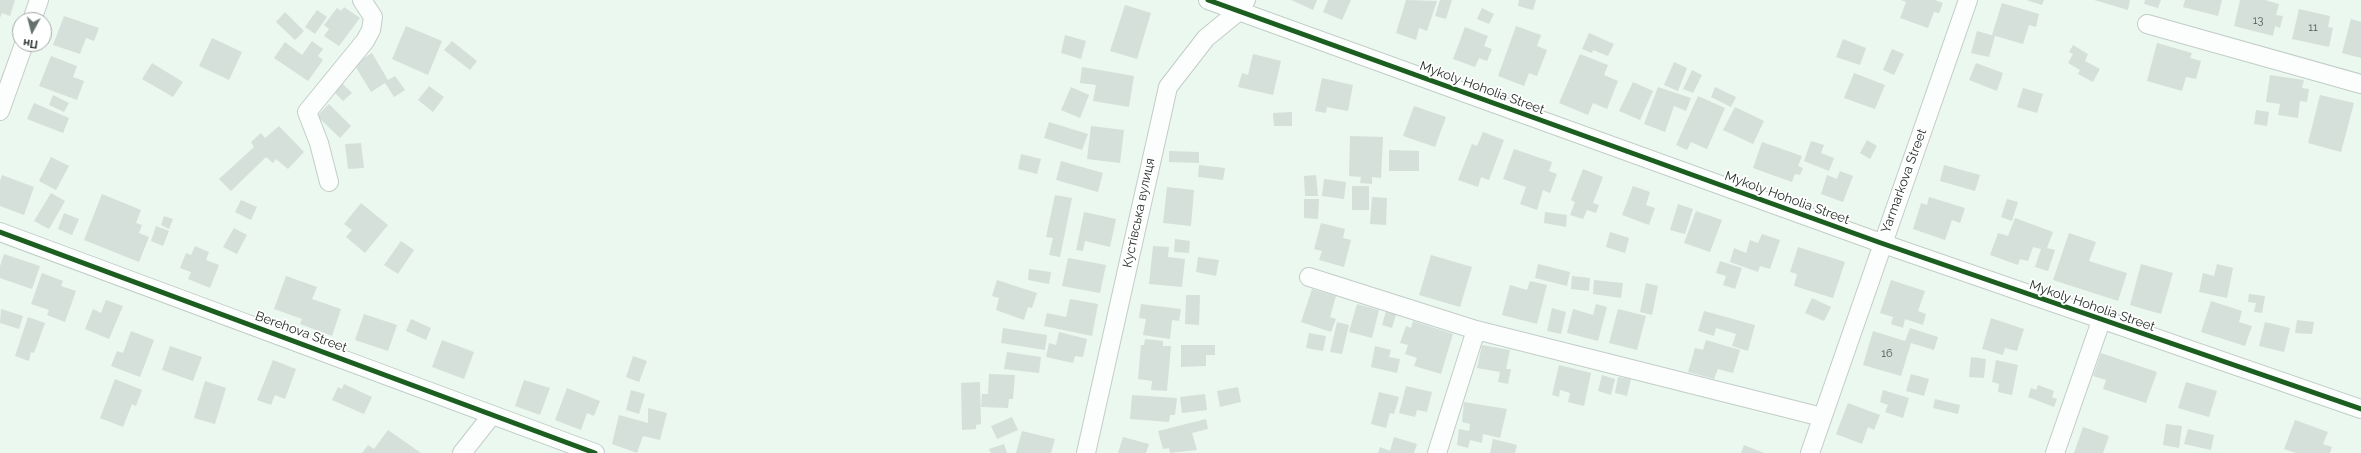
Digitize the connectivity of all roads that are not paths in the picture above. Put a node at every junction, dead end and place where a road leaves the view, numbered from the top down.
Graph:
1 (39, 0) edge
2 (362, 0) edge
3 (1208, 0) edge
4 (1968, 0) edge
5 (1242, 6) edge
6 (35, 12) edge
7 (2147, 24) dead end
8 (21, 52) edge
9 (2361, 84) edge
10 (0, 111) edge
11 (329, 182) dead end
12 (0, 232) edge
13 (1881, 243) junction
14 (1309, 277) dead end
15 (2101, 321) junction
16 (1476, 330) junction
17 (2361, 410) edge
18 (492, 415) junction
19 (1822, 417) junction
20 (462, 453) edge
21 (595, 453) edge
22 (1086, 453) edge
23 (1437, 453) edge
24 (1810, 453) edge
25 (2055, 453) edge

1 - 6 street
2 - 11 street
3 - 5 street, Mykoly Hoholia Street
4 - 13 street, Yarmarkova Street
5 - 13 street, Mykoly Hoholia Street
5 - 22 street, Кустівська вулиця
7 - 9 street
8 - 10 street
12 - 18 street, Berehova Street
13 - 15 street, Mykoly Hoholia Street
13 - 19 street, Yarmarkova Street
14 - 16 street
15 - 17 street, Mykoly Hoholia Street
15 - 25 street
16 - 19 street
16 - 23 street
18 - 20 street
18 - 21 street, Berehova Street
19 - 24 street, Yarmarkova Street

